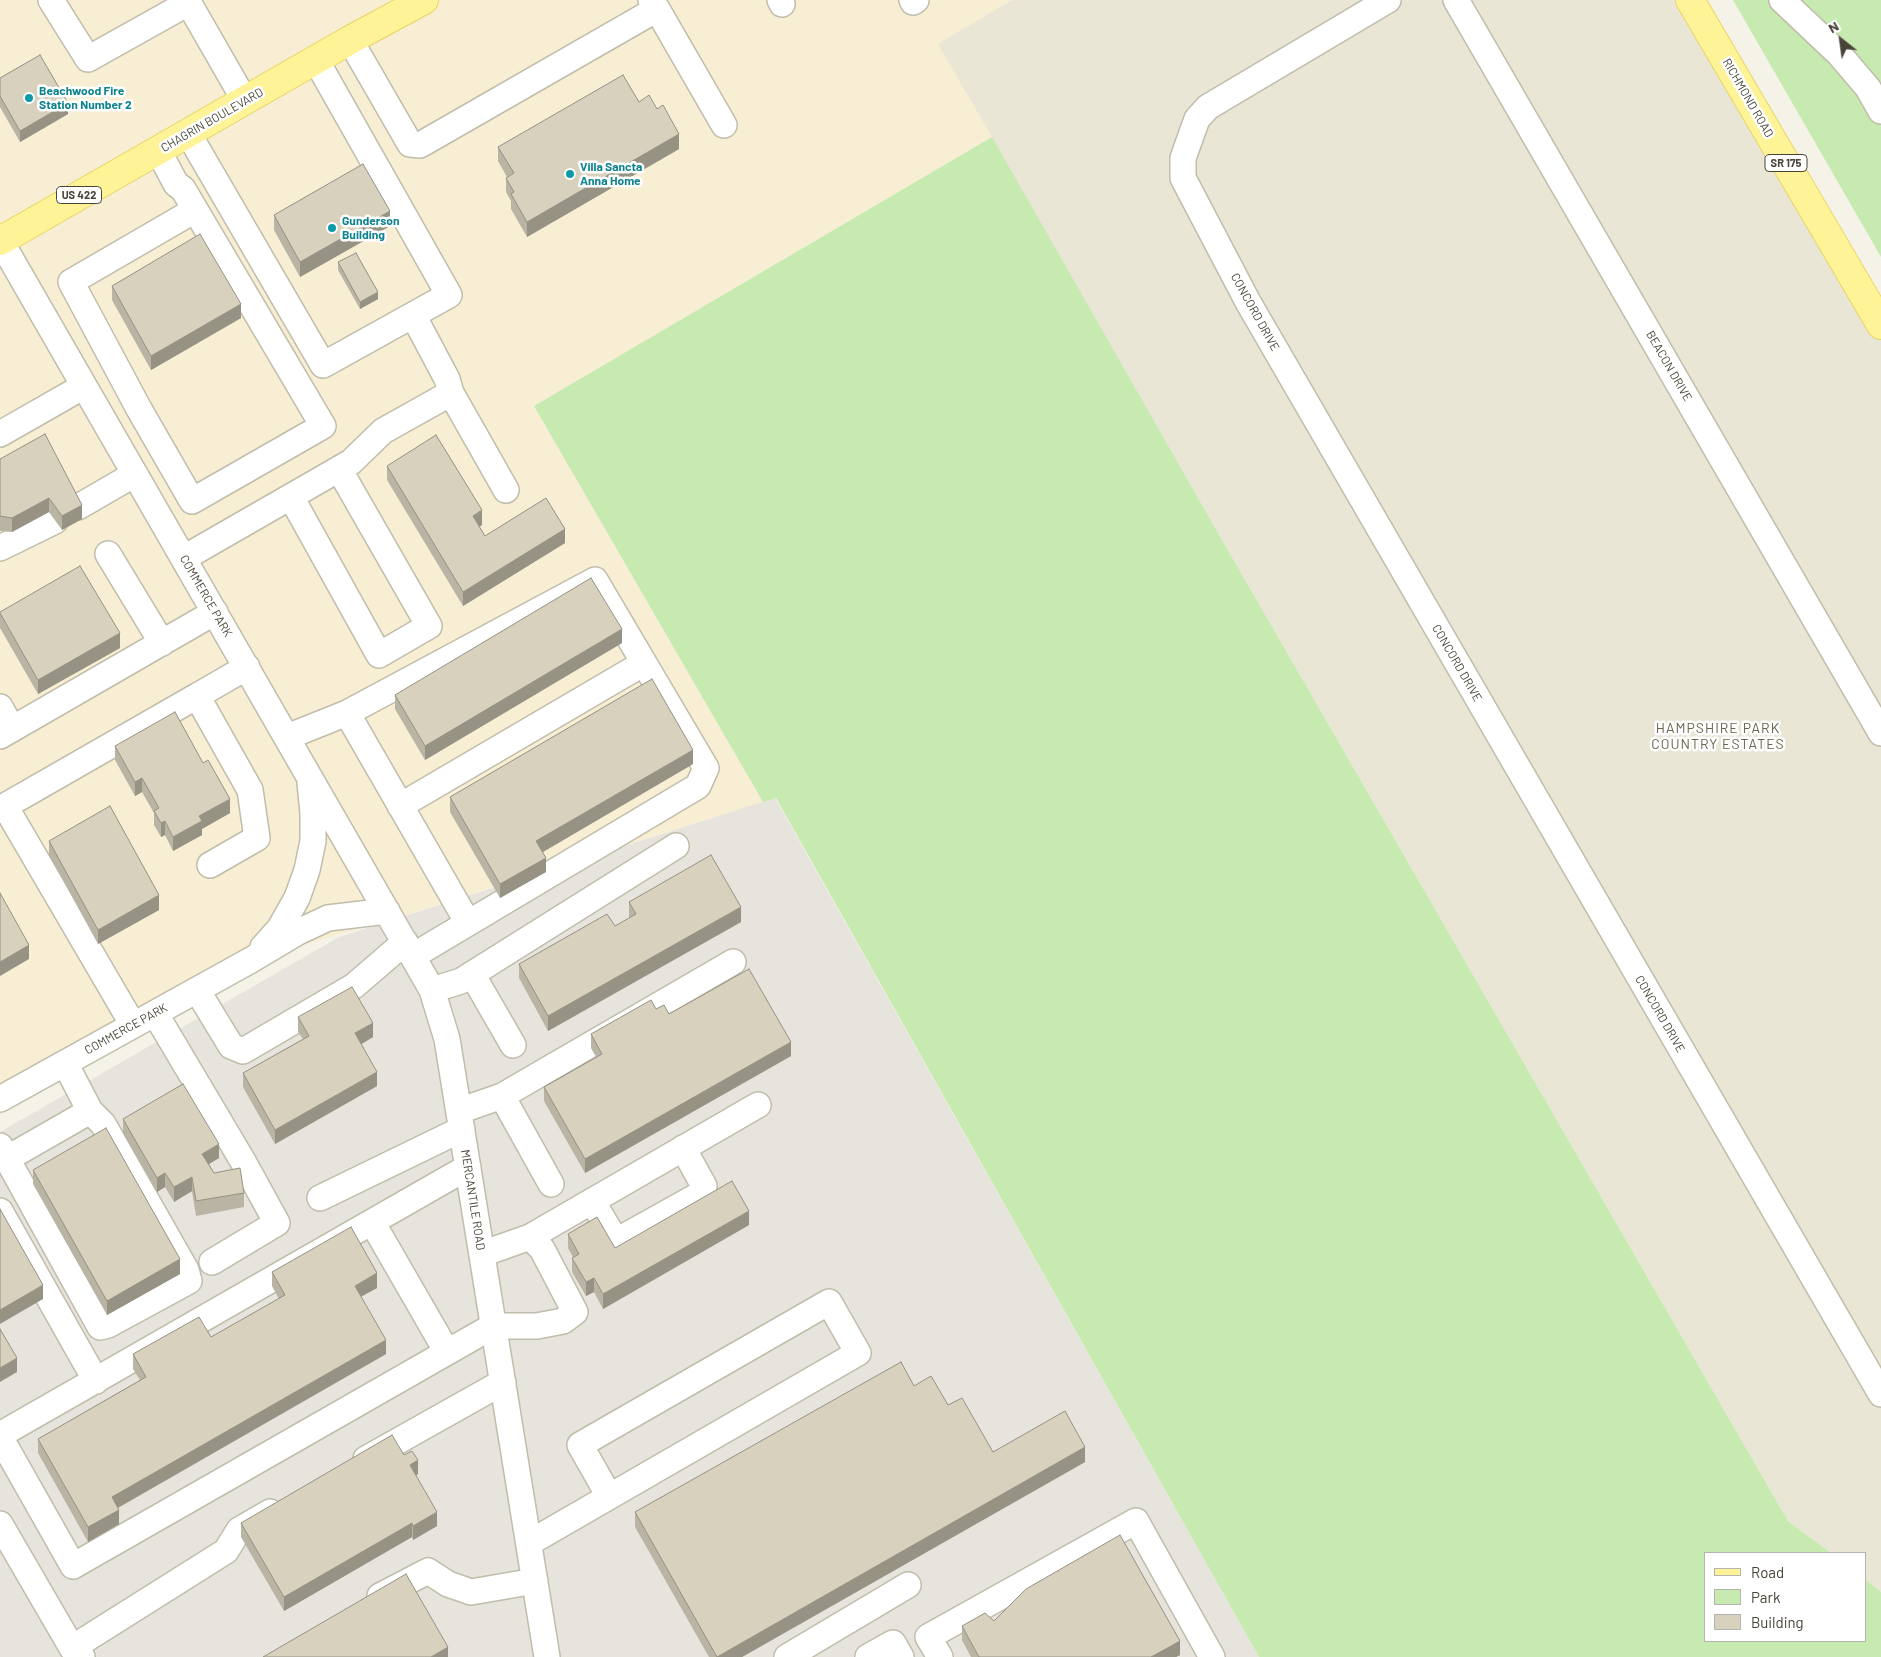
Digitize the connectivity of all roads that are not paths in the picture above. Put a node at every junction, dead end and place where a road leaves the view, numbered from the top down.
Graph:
1 (51, 0) edge
2 (1388, 0) edge
3 (1456, 0) edge
4 (1690, 0) edge
5 (1782, 0) edge
6 (419, 1) edge
7 (187, 2) edge
8 (654, 5) edge
9 (350, 40) junction
10 (316, 60) junction
11 (245, 101) junction
12 (1881, 111) edge
13 (724, 125) dead end
14 (188, 133) junction
15 (158, 150) junction
16 (195, 210) junction
17 (0, 240) edge
18 (413, 315) junction
19 (1881, 326) edge
20 (84, 386) junction
21 (451, 394) junction
22 (139, 409) junction
23 (108, 427) junction
24 (0, 434) edge
25 (339, 469) junction
26 (135, 474) junction
27 (506, 490) dead end
28 (291, 497) junction
29 (192, 501) junction
30 (78, 507) edge
31 (162, 520) junction
32 (56, 521) edge
33 (0, 548) edge
34 (108, 554) dead end
35 (184, 558) junction
36 (215, 612) junction
37 (162, 643) junction
38 (644, 663) junction
39 (247, 667) junction
40 (197, 696) junction
41 (0, 707) edge
42 (347, 713) junction
43 (6, 733) edge
44 (1881, 733) edge
45 (287, 736) junction
46 (309, 774) junction
47 (400, 806) junction
48 (676, 846) dead end
49 (210, 865) dead end
50 (387, 911) junction
51 (468, 923) junction
52 (409, 949) junction
53 (251, 960) junction
54 (733, 962) dead end
55 (472, 974) junction
56 (197, 990) junction
57 (432, 990) junction
58 (155, 1013) junction
59 (133, 1025) junction
60 (513, 1045) dead end
61 (66, 1063) junction
62 (502, 1096) junction
63 (0, 1099) edge
64 (758, 1105) dead end
65 (90, 1111) junction
66 (461, 1120) junction
67 (684, 1148) junction
68 (4, 1152) edge
69 (468, 1167) junction
70 (551, 1184) dead end
71 (320, 1198) dead end
72 (592, 1202) junction
73 (0, 1211) edge
74 (372, 1222) junction
75 (536, 1243) junction
76 (482, 1254) junction
77 (212, 1262) dead end
78 (493, 1326) junction
79 (448, 1352) junction
80 (96, 1381) junction
81 (503, 1382) junction
82 (1881, 1394) edge
83 (0, 1436) edge
84 (347, 1470) edge
85 (609, 1496) junction
86 (289, 1502) edge
87 (0, 1524) edge
88 (529, 1543) junction
89 (535, 1581) junction
90 (908, 1585) dead end
91 (357, 1609) edge
92 (77, 1652) edge
93 (547, 1657) edge
94 (787, 1657) edge
95 (868, 1657) edge
96 (901, 1657) edge
97 (940, 1657) edge
98 (1212, 1657) edge

1 - 7 street
2 - 82 street, CONCORD DRIVE
3 - 44 street, BEACON DRIVE
4 - 19 main road, RICHMOND ROAD / SR 175
5 - 12 street
6 - 9 main road, CHAGRIN BOULEVARD / US 422
7 - 11 street
8 - 9 street
8 - 13 street
9 - 10 main road, CHAGRIN BOULEVARD / US 422
10 - 11 main road, CHAGRIN BOULEVARD / US 422
10 - 18 street
11 - 14 main road, CHAGRIN BOULEVARD / US 422
14 - 15 main road, CHAGRIN BOULEVARD / US 422
14 - 18 street
15 - 16 street
15 - 17 main road, CHAGRIN BOULEVARD / US 422
16 - 22 street
16 - 29 street
17 - 20 street, COMMERCE PARK
18 - 21 street
20 - 23 street, COMMERCE PARK
20 - 24 street
21 - 25 street
21 - 27 street
22 - 23 street
22 - 29 street
23 - 26 street, COMMERCE PARK
25 - 28 street
25 - 28 street
26 - 30 street
26 - 31 street, COMMERCE PARK
28 - 35 street
29 - 31 street
31 - 35 street, COMMERCE PARK
32 - 33 street
34 - 37 street
35 - 36 street, COMMERCE PARK
36 - 37 street
36 - 39 street, COMMERCE PARK
37 - 43 street
38 - 42 street
38 - 47 street
38 - 51 street
39 - 40 street
39 - 45 street, COMMERCE PARK
40 - 49 street
40 - 59 street
41 - 43 street
42 - 45 street
42 - 47 street
45 - 46 street, COMMERCE PARK
46 - 50 street, MERCANTILE ROAD
46 - 53 street, COMMERCE PARK
47 - 51 street
48 - 55 street
50 - 52 street, MERCANTILE ROAD
50 - 53 street, COMMERCE PARK
51 - 52 street
52 - 56 street
52 - 57 street, MERCANTILE ROAD
53 - 56 street, COMMERCE PARK
54 - 62 street
55 - 57 street
55 - 60 street
56 - 58 street, COMMERCE PARK
57 - 66 street, MERCANTILE ROAD
58 - 59 street, COMMERCE PARK
58 - 77 street
59 - 61 street, COMMERCE PARK
61 - 63 street, COMMERCE PARK
61 - 65 street
62 - 66 street
62 - 70 street
64 - 67 street
65 - 68 street
65 - 68 street
66 - 69 street, MERCANTILE ROAD
66 - 71 street
67 - 72 street
67 - 72 street
69 - 74 street
69 - 76 street, MERCANTILE ROAD
72 - 75 street
73 - 80 street
74 - 79 street
74 - 80 street
75 - 76 street
75 - 78 street
76 - 78 street, MERCANTILE ROAD
78 - 79 street
78 - 81 street, MERCANTILE ROAD
79 - 83 street
80 - 83 street
81 - 84 street
81 - 88 street, MERCANTILE ROAD
85 - 85 street
85 - 88 street
86 - 92 street
87 - 92 street
88 - 89 street, MERCANTILE ROAD
89 - 91 street
89 - 93 street, MERCANTILE ROAD
90 - 94 street
95 - 96 street
97 - 98 street

